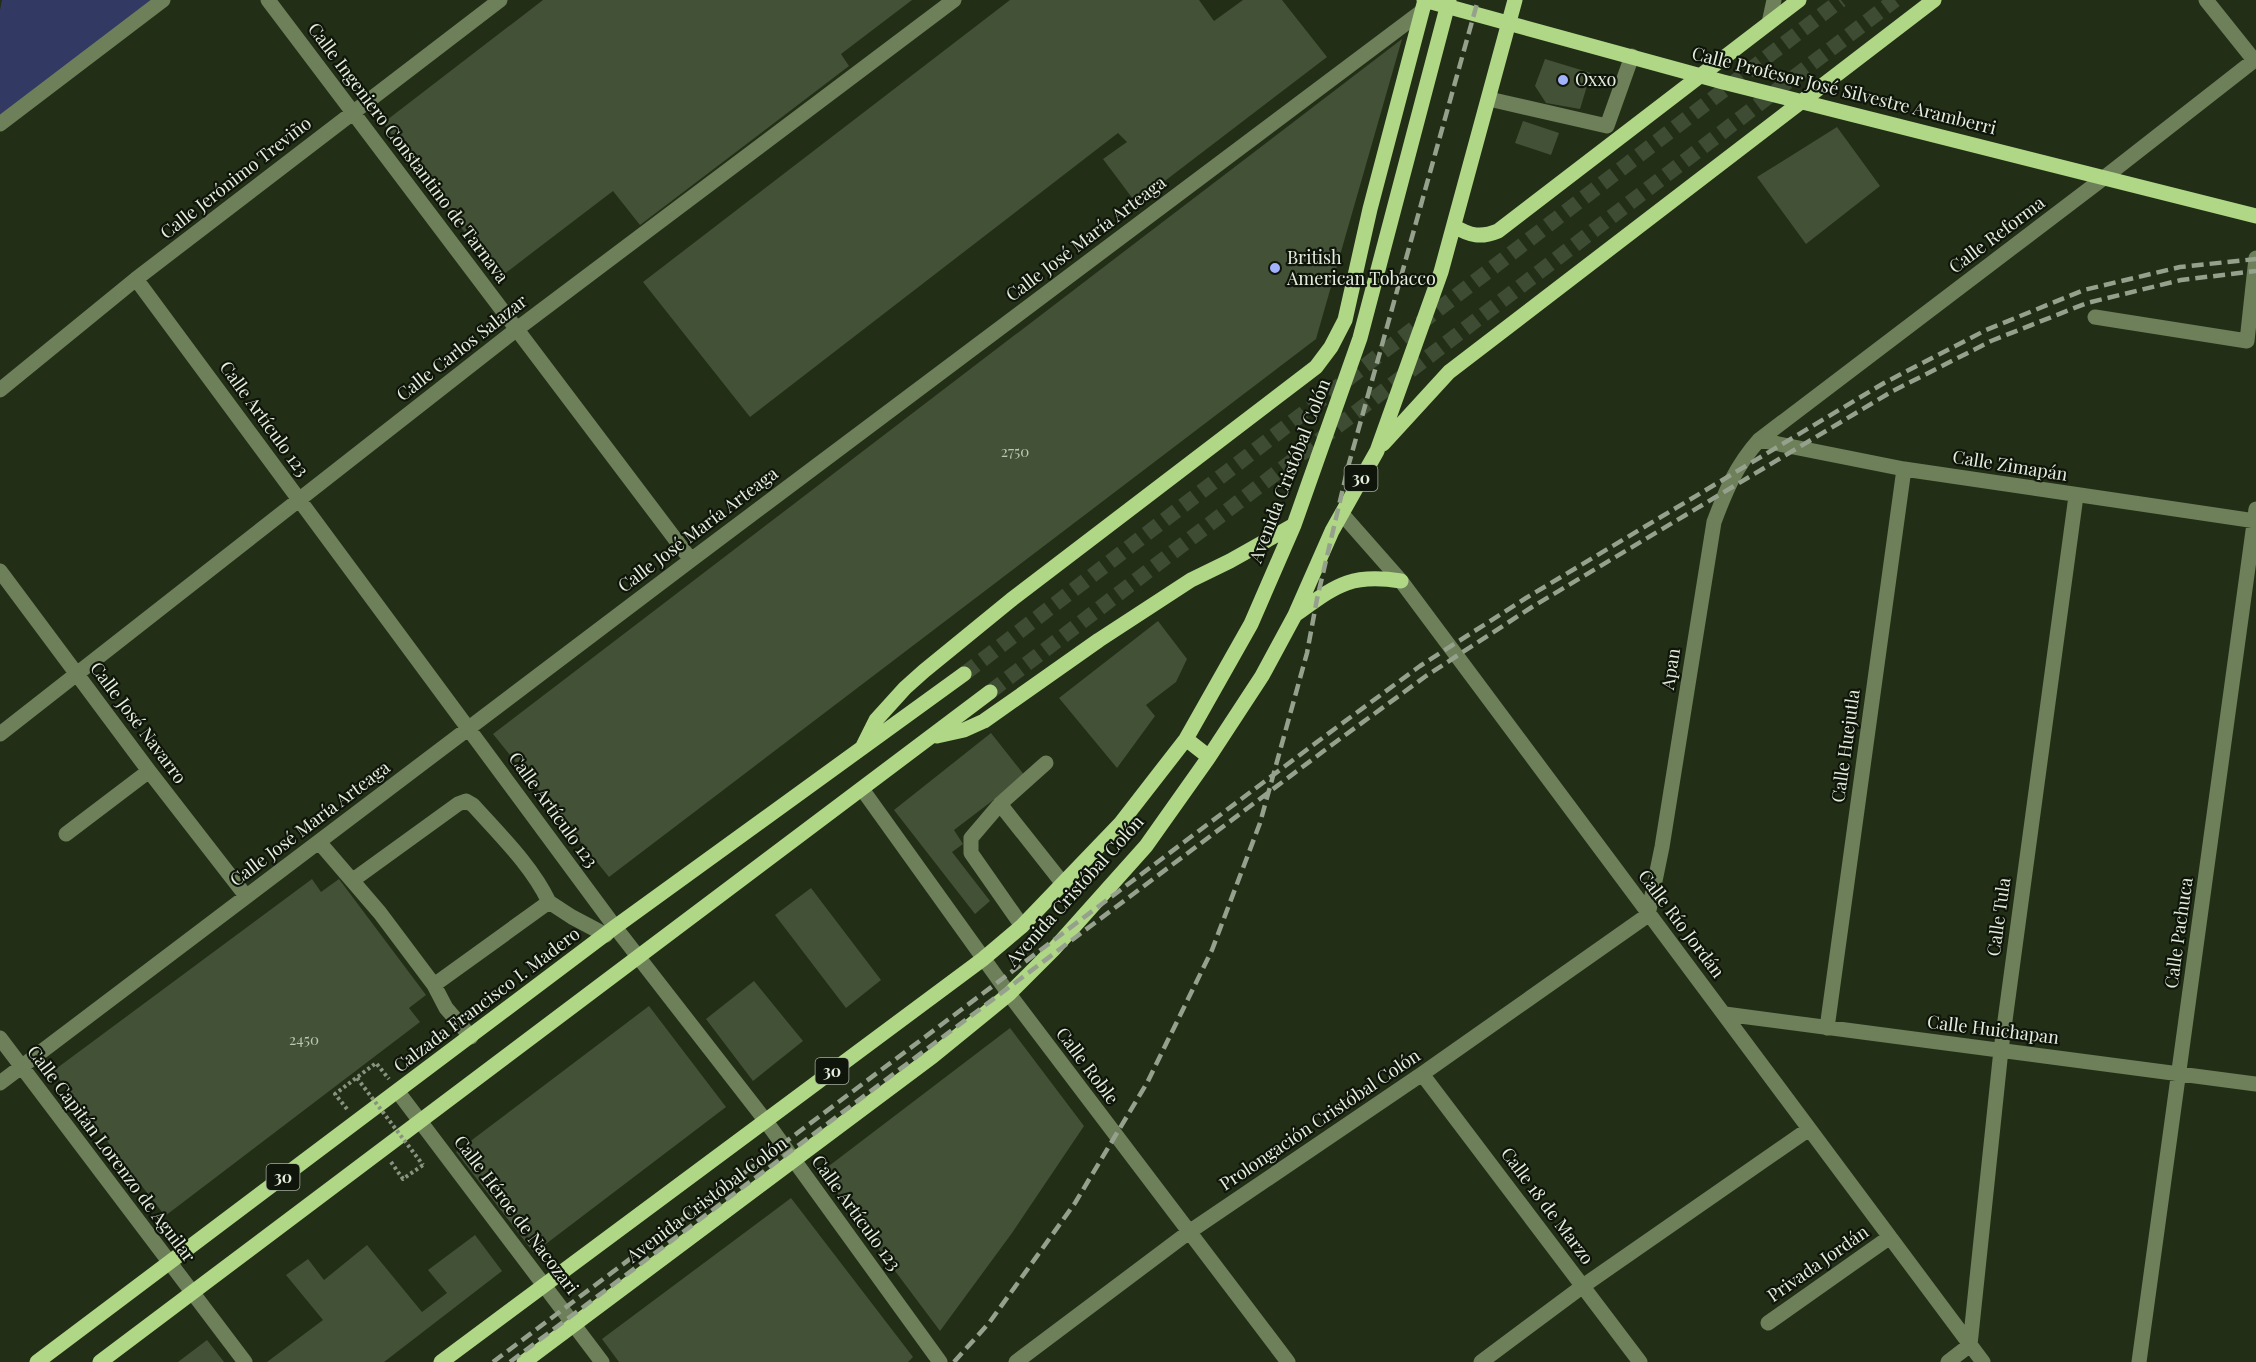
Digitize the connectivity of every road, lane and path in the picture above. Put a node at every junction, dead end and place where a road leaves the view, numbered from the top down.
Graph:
1 (163, 0) edge
2 (268, 0) edge
3 (500, 0) edge
4 (954, 0) edge
5 (1515, 0) edge
6 (1774, 0) edge
7 (1799, 0) edge
8 (1934, 0) edge
9 (2206, 0) edge
10 (1424, 3) edge
11 (1448, 3) edge
12 (1509, 23) junction
13 (1769, 23) junction
14 (1632, 56) junction
15 (2255, 59) edge
16 (1702, 75) junction
17 (1489, 99) junction
18 (1802, 102) junction
19 (352, 113) junction
20 (0, 124) edge
21 (1608, 126) junction
22 (1628, 133) junction
23 (2105, 177) junction
24 (2256, 216) edge
25 (1454, 226) junction
26 (2256, 258) edge
27 (136, 279) junction
28 (2095, 317) dead end
29 (517, 329) junction
30 (0, 390) edge
31 (1759, 440) junction
32 (1377, 451) junction
33 (1904, 469) junction
34 (2076, 496) junction
35 (300, 500) junction
36 (1342, 514) junction
37 (2255, 517) edge
38 (1294, 525) junction
39 (691, 560) junction
40 (0, 571) edge
41 (1401, 581) junction
42 (1295, 615) junction
43 (964, 674) tunnel mouth
44 (78, 675) junction
45 (990, 692) tunnel mouth
46 (469, 729) junction
47 (0, 734) edge
48 (931, 737) junction
49 (1186, 739) junction
50 (861, 750) junction
51 (1209, 757) junction
52 (1046, 763) dead end
53 (149, 771) junction
54 (862, 789) junction
55 (1000, 804) junction
56 (66, 834) dead end
57 (319, 842) junction
58 (353, 880) junction
59 (1064, 885) junction
60 (246, 896) junction
61 (549, 902) junction
62 (1648, 915) junction
63 (1022, 926) junction
64 (611, 931) junction
65 (638, 956) junction
66 (983, 959) junction
67 (434, 985) junction
68 (1009, 994) junction
69 (1725, 1014) junction
70 (1827, 1028) junction
71 (471, 1037) junction
72 (0, 1038) edge
73 (2001, 1050) junction
74 (376, 1063) dead end
75 (21, 1066) junction
76 (1422, 1074) junction
77 (2179, 1074) junction
78 (357, 1078) junction
79 (0, 1083) edge
80 (2256, 1084) edge
81 (398, 1092) junction
82 (335, 1094) dead end
83 (765, 1120) junction
84 (420, 1121) junction
85 (1809, 1129) junction
86 (792, 1159) junction
87 (403, 1179) dead end
88 (1189, 1232) junction
89 (1890, 1237) junction
90 (168, 1263) junction
91 (544, 1286) junction
92 (1583, 1286) junction
93 (191, 1293) junction
94 (1768, 1323) dead end
95 (574, 1324) junction
96 (1970, 1345) junction
97 (37, 1362) edge
98 (100, 1362) edge
99 (244, 1362) edge
100 (441, 1362) edge
101 (524, 1362) edge
102 (602, 1362) edge
103 (940, 1362) edge
104 (1016, 1362) edge
105 (1288, 1362) edge
106 (1481, 1362) edge
107 (1640, 1362) edge
108 (1948, 1362) edge
109 (1983, 1362) edge
110 (2139, 1362) edge

1 - 20 street
2 - 19 street, Calle Ingeniero Constantino de Tarnava
3 - 19 street, Calle Jerónimo Treviño
4 - 29 street, Calle Carlos Salazar
5 - 12 main road, 30
6 - 13 street
7 - 13 main road
8 - 18 main road
9 - 15 street
10 - 11 main road, Calle Profesor José Silvestre Aramberri
10 - 39 street, Calle José María Arteaga
10 - 50 main road
11 - 12 main road, Calle Profesor José Silvestre Aramberri
11 - 38 main road, Avenida Cristóbal Colón / 30
12 - 14 main road, Calle Profesor José Silvestre Aramberri
12 - 17 main road, 30
13 - 16 main road
14 - 16 main road, Calle Profesor José Silvestre Aramberri
14 - 21 street
15 - 23 street, Calle Reforma
16 - 18 main road, Calle Profesor José Silvestre Aramberri
16 - 22 main road
17 - 21 street
17 - 25 main road, 30
18 - 23 main road, Calle Profesor José Silvestre Aramberri
18 - 32 main road
19 - 27 street, Calle Jerónimo Treviño
19 - 29 street, Calle Ingeniero Constantino de Tarnava
21 - 22 street
22 - 25 main road
23 - 24 main road, Calle Profesor José Silvestre Aramberri
23 - 31 street, Calle Reforma
25 - 32 main road, Avenida Cristóbal Colón / 30
26 - 28 street
27 - 30 street, Calle Jerónimo Treviño
27 - 35 street, Calle Artículo 123
29 - 35 street, Calle Carlos Salazar
29 - 39 street, Calle Ingeniero Constantino de Tarnava
31 - 33 street, Calle Zimapán
31 - 62 street, Apan
32 - 36 main road, Avenida Cristóbal Colón / 30
33 - 34 street, Calle Zimapán
33 - 70 street, Calle Huejutla
34 - 37 street, Calle Zimapán
34 - 73 street, Calle Tula
35 - 44 street, Calle Carlos Salazar
35 - 46 street, Calle Artículo 123
36 - 41 street, Calle Río Jordán
36 - 42 main road, Avenida Cristóbal Colón / 30
37 - 77 street, Calle Pachuca
38 - 48 main road
38 - 49 main road, Avenida Cristóbal Colón / 30
39 - 46 street, Calle José María Arteaga
40 - 44 street, Calle José Navarro
41 - 42 main road
41 - 62 street, Calle Río Jordán
42 - 51 main road, Avenida Cristóbal Colón / 30
43 - 50 main road, Calzada Francisco I. Madero / 30
44 - 47 street, Calle Carlos Salazar
44 - 53 street, Calle José Navarro
45 - 48 main road, 30
46 - 57 street, Calle José María Arteaga
46 - 64 street, Calle Artículo 123
48 - 54 main road, 30
49 - 51 main road
49 - 59 main road, Avenida Cristóbal Colón / 30
50 - 64 main road, Calzada Francisco I. Madero / 30
51 - 68 main road, Avenida Cristóbal Colón / 30
52 - 55 street
53 - 56 street
53 - 60 street, Calle José Navarro
54 - 65 main road, 30
54 - 66 street, Calle Roble
55 - 59 street
55 - 63 street
57 - 58 street
57 - 60 street, Calle José María Arteaga
58 - 61 street
58 - 67 street
59 - 63 main road, Avenida Cristóbal Colón / 30
60 - 75 street, Calle José María Arteaga
61 - 64 street
61 - 67 street
62 - 69 street, Calle Río Jordán
62 - 76 street, Prolongación Cristóbal Colón
63 - 66 main road, Avenida Cristóbal Colón / 30
64 - 65 street, Calle Artículo 123
64 - 71 main road, Calzada Francisco I. Madero / 30
65 - 83 street, Calle Artículo 123
65 - 84 main road, 30
66 - 68 street, Calle Roble
66 - 83 main road, Avenida Cristóbal Colón / 30
67 - 71 street
68 - 86 main road, Avenida Cristóbal Colón / 30
68 - 88 street, Calle Roble
69 - 70 street, Calle Huichapan
69 - 85 street, Calle Río Jordán
70 - 73 street, Calle Huichapan
71 - 81 main road, Calzada Francisco I. Madero / 30
72 - 75 street, Calle Capitán Lorenzo de Aguilar
73 - 77 street, Calle Huichapan
73 - 96 street, Calle Tula
74 - 78 path
75 - 79 street, Calle José María Arteaga
75 - 90 street, Calle Capitán Lorenzo de Aguilar
76 - 88 street, Prolongación Cristóbal Colón
76 - 92 street, Calle 18 de Marzo
77 - 80 street, Calle Huichapan
77 - 110 street, Calle Pachuca
78 - 82 path
78 - 87 path, bridge
81 - 84 street, Calle Héroe de Nacozari
81 - 90 main road, Calzada Francisco I. Madero / 30
83 - 86 street, Calle Artículo 123
83 - 91 main road, Avenida Cristóbal Colón / 30
84 - 91 street, Calle Héroe de Nacozari
84 - 93 main road, 30
85 - 89 street, Calle Río Jordán
85 - 92 street
86 - 95 main road, Avenida Cristóbal Colón / 30
86 - 103 street, Calle Artículo 123
88 - 104 street, Prolongación Cristóbal Colón
88 - 105 street, Calle Roble
89 - 94 street, Privada Jordán
89 - 96 street, Calle Río Jordán
90 - 93 street, Calle Capitán Lorenzo de Aguilar
90 - 97 main road, Calzada Francisco I. Madero / 30
91 - 95 street, Calle Héroe de Nacozari
91 - 100 main road, Avenida Cristóbal Colón / 30
92 - 106 street
92 - 107 street, Calle 18 de Marzo
93 - 98 main road, 30
93 - 99 street
95 - 101 main road, Avenida Cristóbal Colón / 30
95 - 102 street, Calle Héroe de Nacozari
96 - 108 street
96 - 109 street, Calle Río Jordán

